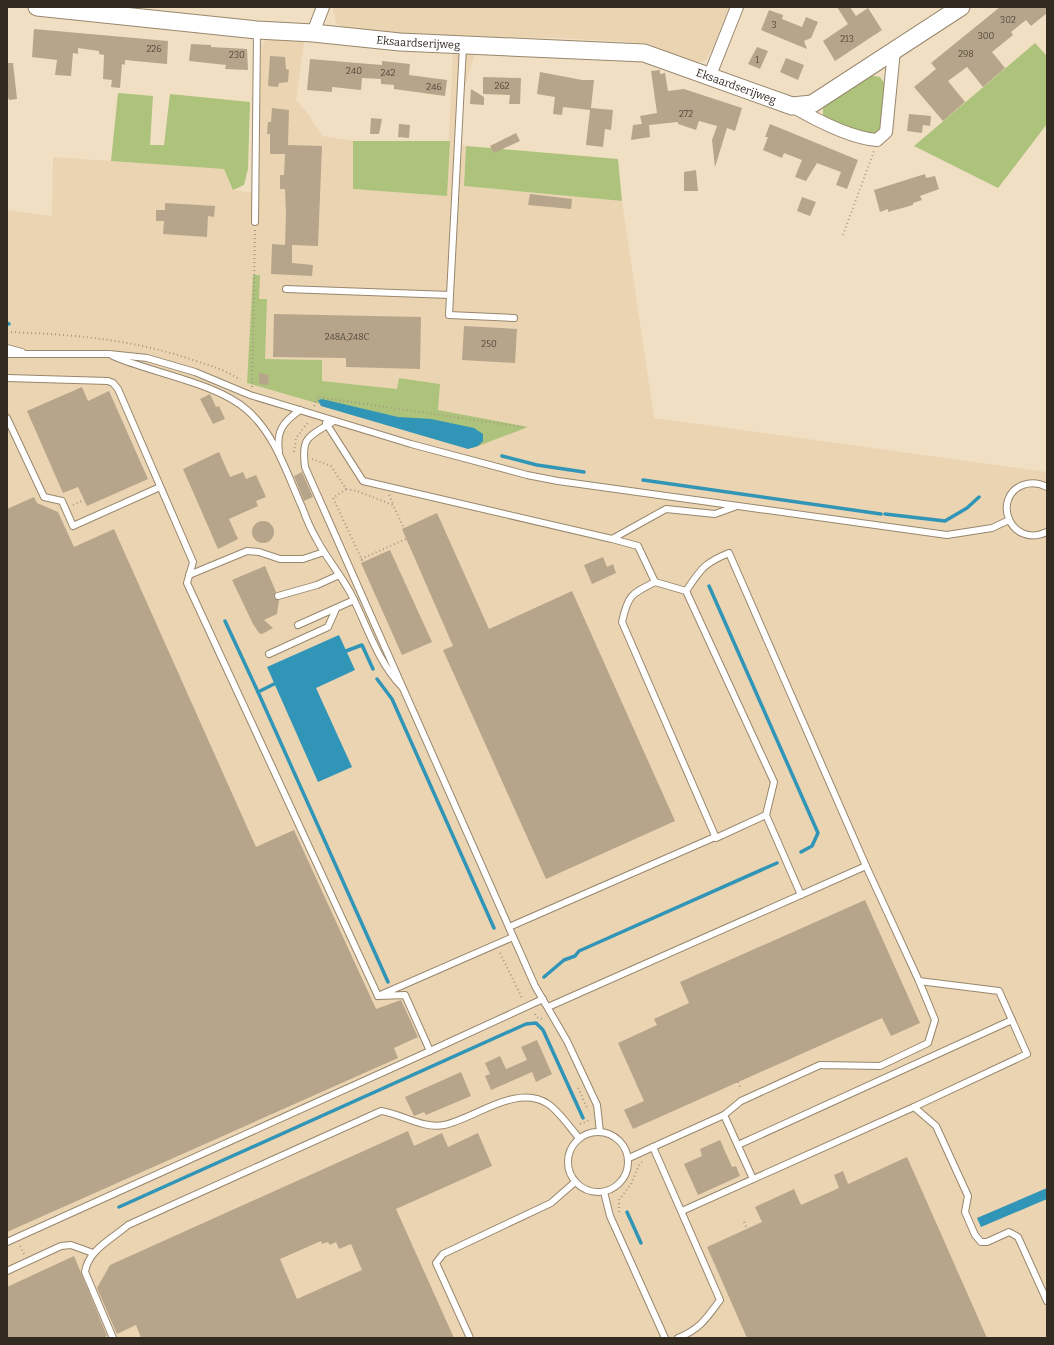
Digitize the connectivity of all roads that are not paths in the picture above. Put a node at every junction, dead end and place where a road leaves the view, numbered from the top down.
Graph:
1 (37, 7) edge
2 (323, 7) edge
3 (737, 7) edge
4 (961, 7) edge
5 (257, 30) junction
6 (313, 33) junction
7 (463, 45) junction
8 (894, 50) junction
9 (710, 75) junction
10 (792, 106) junction
11 (255, 222) road end
12 (286, 289) dead end
13 (450, 295) junction
14 (514, 318) dead end
15 (7, 348) edge
16 (7, 354) edge
17 (29, 354) junction
18 (109, 354) junction
19 (7, 378) edge
20 (300, 410) junction
21 (322, 417) junction
22 (7, 418) edge
23 (334, 421) junction
24 (327, 425) junction
25 (280, 458) junction
26 (160, 487) junction
27 (1047, 487) edge
28 (739, 506) junction
29 (1009, 520) junction
30 (1047, 532) edge
31 (612, 539) junction
32 (324, 552) junction
33 (189, 575) junction
34 (339, 575) junction
35 (655, 582) junction
36 (686, 591) junction
37 (278, 596) dead end
38 (354, 600) junction
39 (336, 609) junction
40 (298, 625) dead end
41 (269, 654) dead end
42 (405, 690) junction
43 (766, 815) junction
44 (716, 837) junction
45 (866, 866) junction
46 (801, 895) junction
47 (509, 927) junction
48 (513, 937) junction
49 (919, 981) junction
50 (378, 996) junction
51 (543, 999) junction
52 (548, 1006) junction
53 (1012, 1020) junction
54 (430, 1052) junction
55 (914, 1107) junction
56 (724, 1115) junction
57 (600, 1132) junction
58 (579, 1138) junction
59 (738, 1145) junction
60 (653, 1147) junction
61 (629, 1158) junction
62 (753, 1179) junction
63 (575, 1182) junction
64 (604, 1192) junction
65 (682, 1211) junction
66 (7, 1242) edge
67 (93, 1253) junction
68 (7, 1271) edge
69 (1047, 1301) edge
70 (113, 1338) edge
71 (470, 1338) edge
72 (665, 1338) edge
73 (678, 1338) edge

1 - 5 street, Eksaardserijweg
2 - 6 street
3 - 9 street
4 - 8 street, Eksaardserijweg
5 - 6 street, Eksaardserijweg
5 - 11 lane
6 - 7 street, Eksaardserijweg
7 - 9 street, Eksaardserijweg
7 - 13 lane
8 - 10 street, Eksaardserijweg
8 - 10 street, Eksaardserijweg
9 - 10 street, Eksaardserijweg
12 - 13 lane
13 - 14 lane
15 - 17 lane
16 - 17 lane
17 - 18 lane
18 - 20 lane
18 - 25 lane
19 - 26 lane
20 - 21 lane
20 - 25 lane
21 - 23 lane
21 - 24 lane
22 - 26 lane
23 - 24 lane
23 - 28 lane
24 - 31 lane
24 - 42 lane
25 - 32 lane
26 - 33 lane
27 - 29 lane
28 - 29 lane
28 - 31 lane
29 - 30 lane
31 - 35 lane
32 - 33 lane
32 - 34 lane
33 - 50 lane
34 - 37 lane
34 - 38 lane
35 - 36 lane
35 - 44 lane
36 - 43 lane
36 - 45 lane
38 - 39 lane
38 - 42 lane
39 - 40 lane
39 - 41 lane
42 - 47 lane
43 - 44 lane
43 - 46 lane
44 - 47 lane
45 - 46 lane
45 - 49 lane
46 - 52 lane
47 - 48 lane
48 - 50 lane
48 - 51 lane
49 - 53 lane
49 - 56 lane
50 - 54 lane
51 - 52 lane
51 - 54 lane
52 - 57 lane
53 - 55 lane
53 - 59 lane
54 - 66 lane
55 - 62 lane
55 - 69 lane
56 - 59 lane
56 - 60 lane
57 - 58 lane
57 - 61 lane
58 - 63 lane
58 - 67 lane
59 - 62 lane
60 - 61 lane
60 - 65 lane
61 - 64 lane
62 - 65 lane
63 - 64 lane
63 - 71 lane
64 - 72 lane
65 - 73 lane
67 - 68 lane
67 - 70 lane

